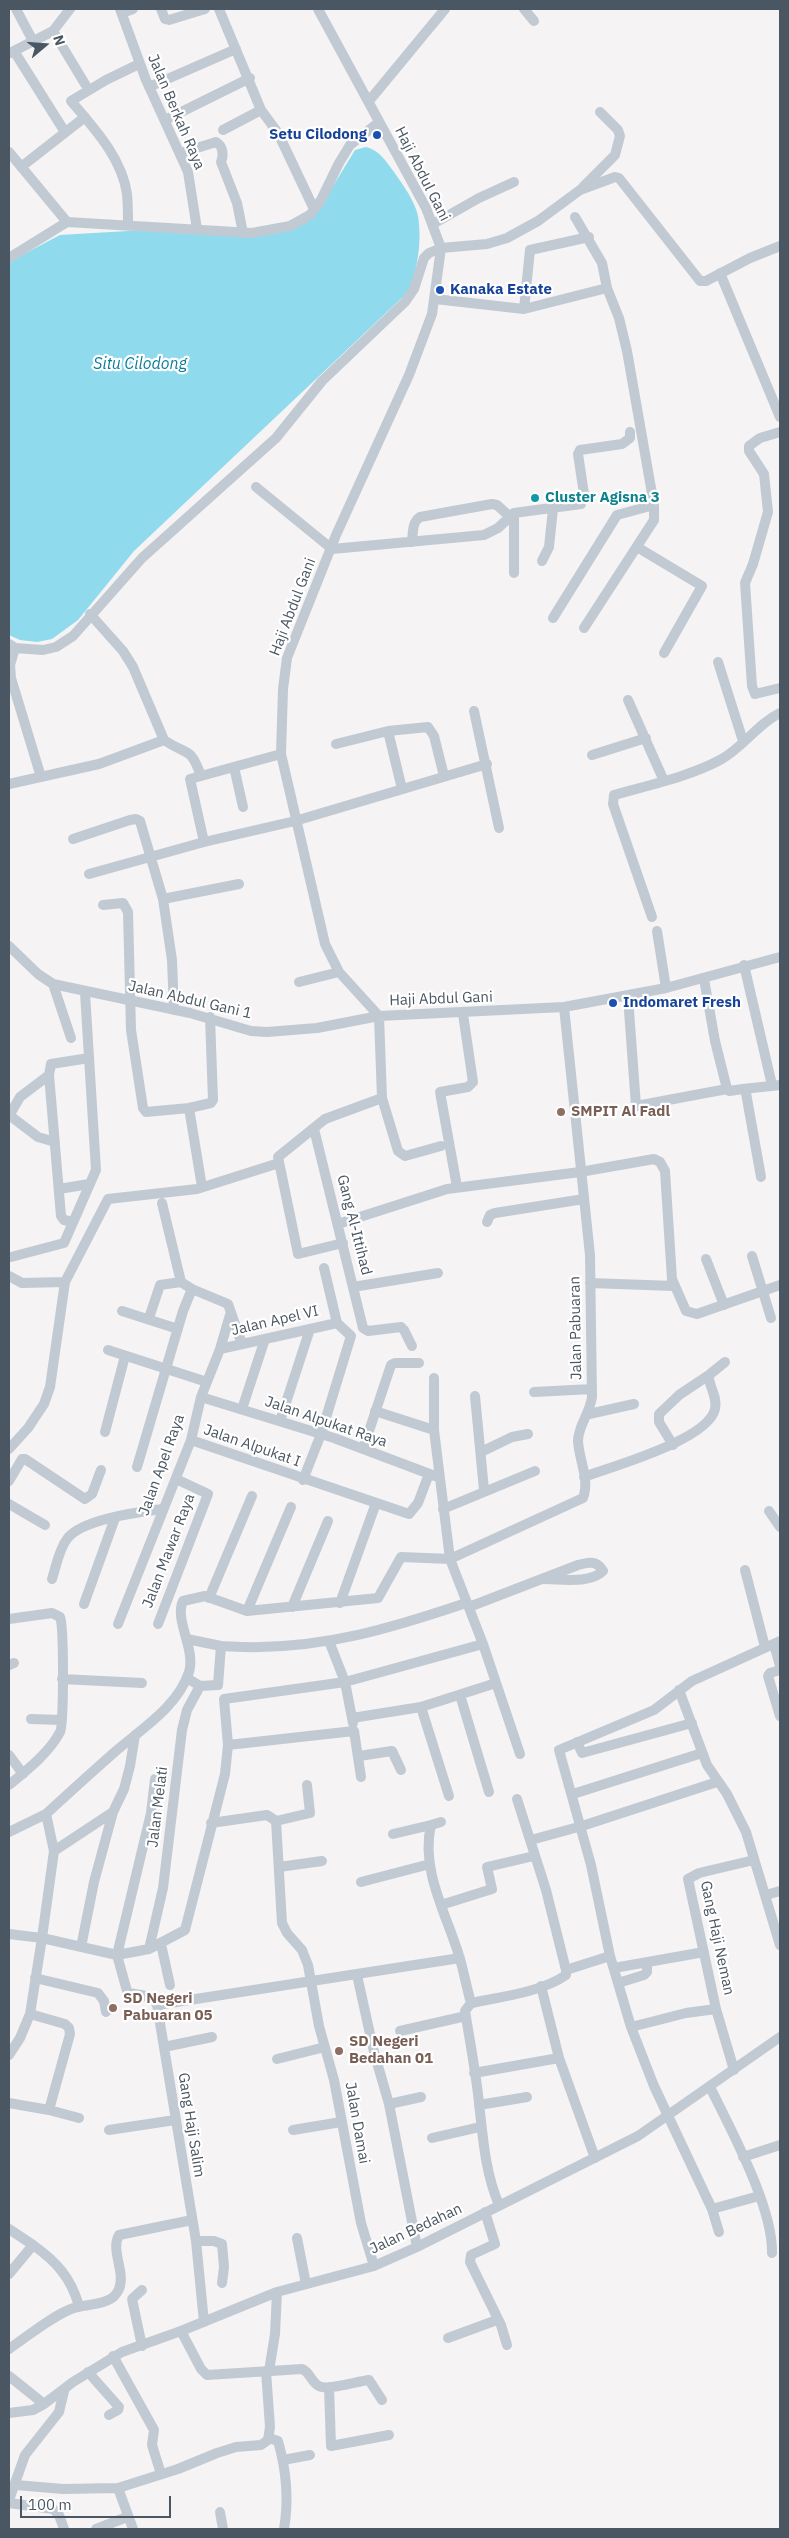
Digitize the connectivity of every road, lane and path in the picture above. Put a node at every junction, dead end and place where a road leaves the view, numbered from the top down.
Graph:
1 (16, 9) edge
2 (70, 9) edge
3 (133, 9) edge
4 (161, 9) edge
5 (205, 9) edge
6 (219, 9) edge
7 (318, 9) edge
8 (445, 9) edge
9 (524, 9) edge
10 (121, 11) edge
11 (534, 21) dead end
12 (53, 31) junction
13 (33, 41) junction
14 (236, 49) junction
15 (11, 52) edge
16 (139, 64) junction
17 (250, 78) junction
18 (85, 84) dead end
19 (149, 87) junction
20 (369, 100) junction
21 (261, 110) junction
22 (600, 112) dead end
23 (85, 117) junction
24 (165, 120) junction
25 (378, 122) junction
26 (63, 129) dead end
27 (223, 130) dead end
28 (9, 152) edge
29 (181, 154) junction
30 (21, 167) junction
31 (514, 182) dead end
32 (580, 190) junction
33 (314, 209) junction
34 (575, 216) dead end
35 (67, 222) junction
36 (433, 224) junction
37 (128, 226) junction
38 (197, 229) junction
39 (243, 233) junction
40 (588, 237) junction
41 (780, 246) edge
42 (441, 248) junction
43 (9, 258) edge
44 (720, 273) junction
45 (607, 288) junction
46 (436, 299) junction
47 (524, 309) junction
48 (780, 417) edge
49 (630, 432) dead end
50 (780, 432) edge
51 (256, 487) dead end
52 (654, 505) junction
53 (553, 508) junction
54 (511, 514) junction
55 (412, 542) junction
56 (637, 547) junction
57 (332, 550) junction
58 (542, 561) dead end
59 (514, 573) dead end
60 (90, 614) junction
61 (553, 618) dead end
62 (584, 628) dead end
63 (12, 646) edge
64 (664, 654) dead end
65 (718, 662) dead end
66 (780, 688) edge
67 (9, 694) edge
68 (628, 700) dead end
69 (474, 711) dead end
70 (780, 713) edge
71 (20, 729) dead end
72 (388, 731) junction
73 (646, 738) junction
74 (164, 740) junction
75 (743, 741) junction
76 (336, 744) dead end
77 (281, 754) junction
78 (592, 755) dead end
79 (487, 764) junction
80 (234, 767) junction
81 (201, 776) junction
82 (444, 776) junction
83 (41, 777) junction
84 (664, 781) junction
85 (9, 784) edge
86 (402, 789) junction
87 (243, 806) dead end
88 (295, 821) junction
89 (499, 828) dead end
90 (73, 839) dead end
91 (204, 842) junction
92 (151, 857) junction
93 (89, 874) dead end
94 (239, 884) dead end
95 (163, 899) junction
96 (103, 905) dead end
97 (652, 917) dead end
98 (658, 931) dead end
99 (9, 946) edge
100 (18, 953) junction
101 (780, 957) edge
102 (9, 961) edge
103 (744, 966) junction
104 (339, 972) junction
105 (704, 979) junction
106 (299, 982) dead end
107 (53, 984) junction
108 (666, 988) junction
109 (86, 993) junction
110 (628, 997) junction
111 (129, 1000) junction
112 (564, 1007) junction
113 (174, 1010) junction
114 (463, 1014) junction
115 (379, 1016) junction
116 (210, 1017) junction
117 (72, 1038) dead end
118 (89, 1058) junction
119 (49, 1075) junction
120 (776, 1085) edge
121 (726, 1089) junction
122 (742, 1089) junction
123 (382, 1098) junction
124 (189, 1108) junction
125 (9, 1115) edge
126 (314, 1129) junction
127 (55, 1142) junction
128 (441, 1146) dead end
129 (279, 1164) junction
130 (580, 1172) junction
131 (761, 1177) dead end
132 (90, 1184) junction
133 (202, 1187) junction
134 (457, 1187) junction
135 (59, 1189) junction
136 (584, 1198) junction
137 (162, 1203) dead end
138 (73, 1222) junction
139 (487, 1222) dead end
140 (338, 1224) junction
141 (343, 1243) junction
142 (752, 1256) dead end
143 (11, 1257) dead end
144 (706, 1258) dead end
145 (324, 1268) dead end
146 (438, 1273) dead end
147 (9, 1276) edge
148 (65, 1282) junction
149 (181, 1282) junction
150 (590, 1284) junction
151 (780, 1285) edge
152 (674, 1286) junction
153 (354, 1287) junction
154 (192, 1289) junction
155 (763, 1291) junction
156 (724, 1305) junction
157 (122, 1311) dead end
158 (230, 1315) junction
159 (149, 1318) junction
160 (771, 1318) dead end
161 (337, 1323) junction
162 (178, 1329) junction
163 (310, 1329) junction
164 (265, 1339) junction
165 (242, 1344) junction
166 (412, 1346) dead end
167 (220, 1349) junction
168 (108, 1350) dead end
169 (125, 1356) junction
170 (725, 1362) dead end
171 (419, 1363) dead end
172 (167, 1370) junction
173 (709, 1375) junction
174 (434, 1378) dead end
175 (207, 1382) junction
176 (592, 1389) junction
177 (534, 1392) dead end
178 (475, 1396) dead end
179 (202, 1398) junction
180 (634, 1404) dead end
181 (242, 1409) junction
182 (375, 1411) junction
183 (589, 1414) junction
184 (280, 1422) junction
185 (434, 1430) junction
186 (105, 1432) dead end
187 (321, 1434) junction
188 (528, 1434) dead end
189 (190, 1440) junction
190 (673, 1445) junction
191 (9, 1449) edge
192 (363, 1449) junction
193 (481, 1452) junction
194 (137, 1467) dead end
195 (100, 1470) dead end
196 (535, 1470) dead end
197 (434, 1476) junction
198 (584, 1477) junction
199 (176, 1479) junction
200 (303, 1480) junction
201 (9, 1481) edge
202 (484, 1490) junction
203 (252, 1496) dead end
204 (376, 1503) junction
205 (9, 1504) edge
206 (291, 1508) dead end
207 (163, 1509) junction
208 (443, 1509) junction
209 (769, 1511) dead end
210 (116, 1518) junction
211 (328, 1521) dead end
212 (45, 1525) dead end
213 (780, 1527) edge
214 (450, 1559) junction
215 (745, 1570) dead end
216 (52, 1579) dead end
217 (543, 1579) junction
218 (168, 1597) junction
219 (210, 1598) junction
220 (340, 1602) junction
221 (84, 1604) dead end
222 (467, 1605) junction
223 (181, 1606) junction
224 (292, 1608) junction
225 (247, 1611) junction
226 (9, 1619) edge
227 (118, 1624) dead end
228 (158, 1624) dead end
229 (187, 1639) junction
230 (329, 1641) junction
231 (483, 1644) junction
232 (773, 1644) edge
233 (221, 1646) junction
234 (780, 1667) edge
235 (187, 1678) junction
236 (62, 1679) junction
237 (345, 1682) junction
238 (142, 1683) dead end
239 (496, 1683) junction
240 (200, 1686) junction
241 (679, 1690) junction
242 (460, 1695) junction
243 (421, 1707) junction
244 (780, 1716) edge
245 (352, 1718) junction
246 (31, 1719) dead end
247 (62, 1720) junction
248 (692, 1723) junction
249 (354, 1731) junction
250 (135, 1735) junction
251 (577, 1742) junction
252 (228, 1745) junction
253 (702, 1753) junction
254 (520, 1754) dead end
255 (9, 1755) edge
256 (359, 1756) junction
257 (401, 1770) dead end
258 (22, 1774) junction
259 (361, 1777) dead end
260 (155, 1779) dead end
261 (717, 1782) junction
262 (9, 1785) edge
263 (307, 1786) dead end
264 (489, 1792) dead end
265 (573, 1794) junction
266 (448, 1796) dead end
267 (517, 1799) dead end
268 (113, 1812) junction
269 (46, 1814) junction
270 (276, 1820) junction
271 (211, 1824) junction
272 (582, 1826) junction
273 (9, 1832) edge
274 (393, 1834) dead end
275 (531, 1840) junction
276 (54, 1851) junction
277 (534, 1856) junction
278 (754, 1860) junction
279 (322, 1862) dead end
280 (430, 1864) junction
281 (279, 1867) junction
282 (361, 1882) dead end
283 (780, 1890) edge
284 (766, 1894) junction
285 (441, 1905) junction
286 (9, 1934) edge
287 (42, 1938) junction
288 (161, 1944) junction
289 (780, 1946) edge
290 (81, 1947) junction
291 (149, 1949) junction
292 (704, 1952) junction
293 (117, 1955) junction
294 (610, 1956) junction
295 (460, 1958) junction
296 (647, 1962) junction
297 (614, 1968) junction
298 (566, 1970) junction
299 (357, 1975) junction
300 (35, 1978) junction
301 (310, 1983) junction
302 (618, 1983) junction
303 (170, 1985) dead end
304 (541, 1986) junction
305 (471, 2003) junction
306 (157, 2005) junction
307 (716, 2009) junction
308 (106, 2012) dead end
309 (30, 2014) junction
310 (466, 2016) junction
311 (631, 2027) junction
312 (400, 2031) dead end
313 (212, 2037) dead end
314 (780, 2037) edge
315 (164, 2047) junction
316 (325, 2048) junction
317 (9, 2055) edge
318 (559, 2058) junction
319 (277, 2059) dead end
320 (734, 2070) junction
321 (474, 2073) junction
322 (710, 2087) junction
323 (421, 2097) dead end
324 (527, 2097) dead end
325 (9, 2103) edge
326 (389, 2104) junction
327 (479, 2105) junction
328 (49, 2110) junction
329 (669, 2116) junction
330 (79, 2118) dead end
331 (175, 2120) junction
332 (341, 2122) junction
333 (480, 2127) junction
334 (109, 2130) dead end
335 (293, 2130) dead end
336 (432, 2138) dead end
337 (780, 2145) edge
338 (743, 2157) junction
339 (595, 2158) junction
340 (759, 2196) junction
341 (499, 2205) junction
342 (712, 2209) junction
343 (485, 2212) junction
344 (192, 2220) junction
345 (9, 2228) edge
346 (719, 2232) dead end
347 (297, 2238) dead end
348 (196, 2241) junction
349 (33, 2246) junction
350 (417, 2247) junction
351 (772, 2253) dead end
352 (374, 2266) junction
353 (9, 2274) edge
354 (222, 2283) dead end
355 (306, 2284) junction
356 (142, 2290) dead end
357 (277, 2292) junction
358 (79, 2306) junction
359 (498, 2320) junction
360 (204, 2322) junction
361 (182, 2331) junction
362 (448, 2338) dead end
363 (507, 2345) dead end
364 (142, 2346) junction
365 (9, 2349) edge
366 (113, 2356) junction
367 (268, 2371) junction
368 (88, 2372) junction
369 (9, 2376) edge
370 (329, 2387) junction
371 (64, 2391) junction
372 (382, 2400) dead end
373 (44, 2404) junction
374 (9, 2413) edge
375 (109, 2416) dead end
376 (389, 2435) dead end
377 (269, 2438) junction
378 (310, 2455) dead end
379 (283, 2460) junction
380 (161, 2474) junction
381 (16, 2484) junction
382 (118, 2488) junction
383 (9, 2502) edge
384 (220, 2512) dead end
385 (128, 2517) junction
386 (64, 2529) edge
387 (96, 2529) edge
388 (133, 2529) edge
389 (224, 2529) edge
390 (284, 2529) edge

1 - 13 street
2 - 12 street
3 - 10 street
4 - 5 street
6 - 14 street
7 - 20 street, Haji Abdul Gani
8 - 20 street
9 - 11 street
10 - 16 street, Jalan Berkah Raya
12 - 13 street
12 - 18 street
13 - 15 street
14 - 17 street
14 - 19 street
15 - 26 street
16 - 19 street, Jalan Berkah Raya
16 - 23 street
17 - 21 street
17 - 24 street
19 - 24 street, Jalan Berkah Raya
20 - 25 street, Haji Abdul Gani
21 - 27 street
21 - 33 street
22 - 32 street
23 - 30 street
23 - 37 street
24 - 29 street, Jalan Berkah Raya
25 - 33 street
25 - 36 street, Haji Abdul Gani
28 - 30 street
29 - 38 street, Jalan Berkah Raya
29 - 39 street
30 - 35 street
31 - 36 street
32 - 42 street
32 - 44 street
33 - 39 street
34 - 40 street
35 - 37 street
35 - 43 street
36 - 42 street, Haji Abdul Gani
37 - 38 street
38 - 39 street
40 - 45 street
40 - 47 street
41 - 44 street
42 - 46 street, Haji Abdul Gani
42 - 60 street
44 - 48 street
45 - 47 street
45 - 52 street
46 - 47 street
46 - 57 street, Haji Abdul Gani
49 - 53 street
50 - 66 street
51 - 57 street
52 - 56 street
52 - 61 street
53 - 54 street
53 - 58 street
54 - 55 street
54 - 55 street
54 - 59 street
55 - 57 street
56 - 62 street
56 - 64 street
57 - 77 street, Haji Abdul Gani
60 - 63 street
60 - 74 street
63 - 83 street
65 - 75 street
67 - 71 street
68 - 73 street
69 - 79 street
70 - 75 street
72 - 76 street
72 - 82 street
72 - 86 street
73 - 78 street
73 - 84 street
74 - 81 street
74 - 83 street
75 - 84 street
77 - 80 street
77 - 88 street, Haji Abdul Gani
79 - 82 street
79 - 89 street
80 - 81 street
80 - 87 street
81 - 91 street
82 - 86 street
83 - 85 street
84 - 97 street
86 - 88 street
88 - 91 street
88 - 104 street, Haji Abdul Gani
90 - 92 street
91 - 92 street
92 - 93 street
92 - 95 street
94 - 95 street
95 - 113 street
96 - 111 street
98 - 108 street
99 - 100 street, Jalan Abdul Gani 1
100 - 102 street
100 - 107 street, Jalan Abdul Gani 1
101 - 103 street, Haji Abdul Gani
103 - 105 street, Haji Abdul Gani
103 - 120 street
104 - 106 street
104 - 115 street, Haji Abdul Gani
105 - 108 street, Haji Abdul Gani
105 - 121 street
107 - 109 street, Jalan Abdul Gani 1
107 - 117 street
108 - 110 street, Haji Abdul Gani
109 - 111 street, Jalan Abdul Gani 1
109 - 118 street
110 - 112 street, Haji Abdul Gani
110 - 121 street
111 - 113 street, Jalan Abdul Gani 1
111 - 124 street
112 - 114 street, Haji Abdul Gani
112 - 130 street, Jalan Pabuaran
113 - 116 street, Jalan Abdul Gani 1
114 - 115 street, Haji Abdul Gani
114 - 134 street
115 - 116 street, Jalan Abdul Gani 1
115 - 123 street
116 - 124 street
118 - 119 street
118 - 132 street
119 - 125 street
119 - 127 street
120 - 122 street
121 - 122 street
122 - 131 street
123 - 126 street
123 - 128 street
124 - 133 street
125 - 127 street
126 - 129 street
126 - 140 street, Gang Al-Ittihad
127 - 135 street
129 - 133 street
129 - 141 street
130 - 134 street
130 - 136 street, Jalan Pabuaran
130 - 152 street
132 - 135 street
132 - 138 street
133 - 148 street
134 - 140 street
135 - 138 street
136 - 139 street
136 - 150 street, Jalan Pabuaran
137 - 149 street
138 - 143 street
140 - 141 street, Gang Al-Ittihad
141 - 153 street, Gang Al-Ittihad
142 - 155 street
144 - 156 street
145 - 161 street
146 - 153 street
147 - 148 street
148 - 191 street
149 - 154 street
149 - 159 street
150 - 152 street
150 - 176 street, Jalan Pabuaran
151 - 155 street
152 - 156 street
153 - 166 street, Gang Al-Ittihad
154 - 158 street
154 - 162 street
155 - 156 street
155 - 160 street
157 - 159 street
158 - 165 street
158 - 167 street, Jalan Apel Raya
159 - 162 street
161 - 163 street, Jalan Apel VI
161 - 187 street, Jalan Alpukat I
162 - 172 street
163 - 164 street, Jalan Apel VI
163 - 184 street
164 - 165 street, Jalan Apel VI
164 - 181 street
165 - 167 street, Jalan Apel VI
167 - 175 street, Jalan Apel Raya
168 - 169 street
169 - 172 street
169 - 186 street
170 - 173 street
171 - 182 street
172 - 175 street
172 - 194 street
173 - 190 street
173 - 190 street
174 - 185 street
175 - 179 street, Jalan Apel Raya
176 - 177 street
176 - 183 street, Jalan Pabuaran
178 - 193 street
179 - 181 street, Jalan Alpukat Raya
179 - 189 street, Jalan Apel Raya
180 - 183 street
181 - 184 street, Jalan Alpukat Raya
182 - 185 street
182 - 192 street
183 - 198 street, Jalan Pabuaran
184 - 187 street, Jalan Alpukat Raya
185 - 197 street
187 - 192 street, Jalan Alpukat Raya
187 - 200 street, Jalan Alpukat I
188 - 193 street
189 - 199 street, Jalan Apel Raya
189 - 200 street, Jalan Alpukat I
190 - 198 street
192 - 197 street, Jalan Alpukat Raya
193 - 202 street
195 - 201 street
196 - 202 street
197 - 204 street, Jalan Alpukat I
197 - 208 street
198 - 214 street, Jalan Pabuaran
199 - 207 street, Jalan Apel Raya
199 - 218 street, Jalan Mawar Raya
200 - 204 street, Jalan Alpukat I
202 - 208 street
203 - 219 street
204 - 220 street
205 - 212 street
206 - 225 street
207 - 210 street
207 - 227 street, Jalan Apel Raya
208 - 214 street
209 - 213 street
210 - 216 street
210 - 221 street
211 - 224 street
214 - 220 street
214 - 222 street
215 - 232 street
217 - 217 street
217 - 222 street
218 - 223 street
218 - 228 street, Jalan Mawar Raya
219 - 223 street
219 - 225 street
220 - 224 street
222 - 230 street
222 - 231 street
223 - 229 street
224 - 225 street
226 - 236 street
229 - 233 street
229 - 235 street
230 - 233 street
230 - 237 street
231 - 237 street
231 - 239 street
232 - 234 street
232 - 241 street
233 - 240 street
234 - 244 street
235 - 240 street
235 - 250 street
236 - 238 street
236 - 247 street
237 - 245 street
237 - 252 street
239 - 242 street
239 - 254 street
240 - 291 street, Jalan Melati
241 - 248 street
241 - 251 street
242 - 243 street
242 - 264 street
243 - 245 street
243 - 266 street
245 - 249 street
246 - 247 street
247 - 258 street
248 - 251 street
248 - 253 street
249 - 252 street
249 - 256 street
250 - 268 street
250 - 269 street
251 - 265 street
252 - 271 street
253 - 261 street
253 - 265 street
255 - 258 street
256 - 257 street
256 - 259 street
258 - 262 street
260 - 293 street
261 - 272 street
261 - 278 street
263 - 270 street
265 - 272 street
267 - 275 street
268 - 276 street
268 - 290 street
269 - 273 street
269 - 276 street
270 - 271 street
270 - 281 street, Jalan Damai
271 - 288 street
272 - 275 street
272 - 294 street
274 - 280 street
275 - 277 street
276 - 287 street
277 - 285 street
277 - 298 street
278 - 284 street
278 - 292 street, Gang Haji Neman
279 - 281 street
280 - 282 street
280 - 285 street
281 - 301 street, Jalan Damai
283 - 284 street
284 - 289 street
285 - 295 street
286 - 287 street
287 - 290 street
287 - 300 street
288 - 291 street
288 - 303 street
290 - 293 street
291 - 293 street
292 - 296 street
292 - 307 street, Gang Haji Neman
293 - 306 street
294 - 297 street
294 - 298 street
295 - 299 street
295 - 305 street
296 - 297 street
296 - 302 street
297 - 302 street
298 - 304 street
299 - 301 street
299 - 326 street
300 - 308 street
300 - 309 street
301 - 306 street
301 - 316 street, Jalan Damai
302 - 311 street
304 - 305 street
304 - 318 street
305 - 310 street
306 - 315 street, Gang Haji Salim
307 - 311 street
307 - 320 street, Gang Haji Neman
309 - 317 street
309 - 328 street
310 - 312 street
310 - 321 street
311 - 329 street
313 - 315 street
314 - 320 street, Jalan Bedahan
315 - 331 street, Gang Haji Salim
316 - 319 street
316 - 332 street, Jalan Damai
318 - 321 street
318 - 339 street
320 - 322 street, Jalan Bedahan
321 - 327 street
322 - 329 street, Jalan Bedahan
322 - 338 street
323 - 326 street
324 - 327 street
325 - 328 street
326 - 350 street
327 - 333 street
328 - 330 street
329 - 339 street, Jalan Bedahan
329 - 342 street
331 - 334 street
331 - 344 street, Gang Haji Salim
332 - 335 street
332 - 352 street, Jalan Damai
333 - 336 street
333 - 341 street
337 - 338 street
338 - 340 street
339 - 341 street, Jalan Bedahan
340 - 342 street
340 - 351 street
341 - 343 street, Jalan Bedahan
342 - 346 street
343 - 350 street, Jalan Bedahan
343 - 359 street
344 - 348 street, Gang Haji Salim
344 - 358 street
345 - 349 street
347 - 355 street
348 - 354 street
348 - 360 street, Gang Haji Salim
349 - 353 street
349 - 358 street
350 - 352 street, Jalan Bedahan
352 - 355 street, Jalan Bedahan
355 - 357 street, Jalan Bedahan
356 - 364 street
357 - 360 street, Jalan Bedahan
357 - 367 street
358 - 365 street
359 - 362 street
359 - 363 street
360 - 361 street, Jalan Bedahan
361 - 364 street, Jalan Bedahan
361 - 367 street
364 - 366 street, Jalan Bedahan
366 - 368 street, Jalan Bedahan
366 - 380 street
367 - 370 street
367 - 377 street
368 - 371 street, Jalan Bedahan
368 - 375 street
369 - 373 street
370 - 372 street
370 - 376 street
371 - 373 street, Jalan Bedahan
371 - 381 street
373 - 374 street, Jalan Bedahan
377 - 379 street
377 - 380 street
378 - 379 street
379 - 390 street
380 - 382 street
381 - 382 street
381 - 383 street
382 - 385 street
383 - 386 street
384 - 389 street
385 - 387 street
385 - 388 street

